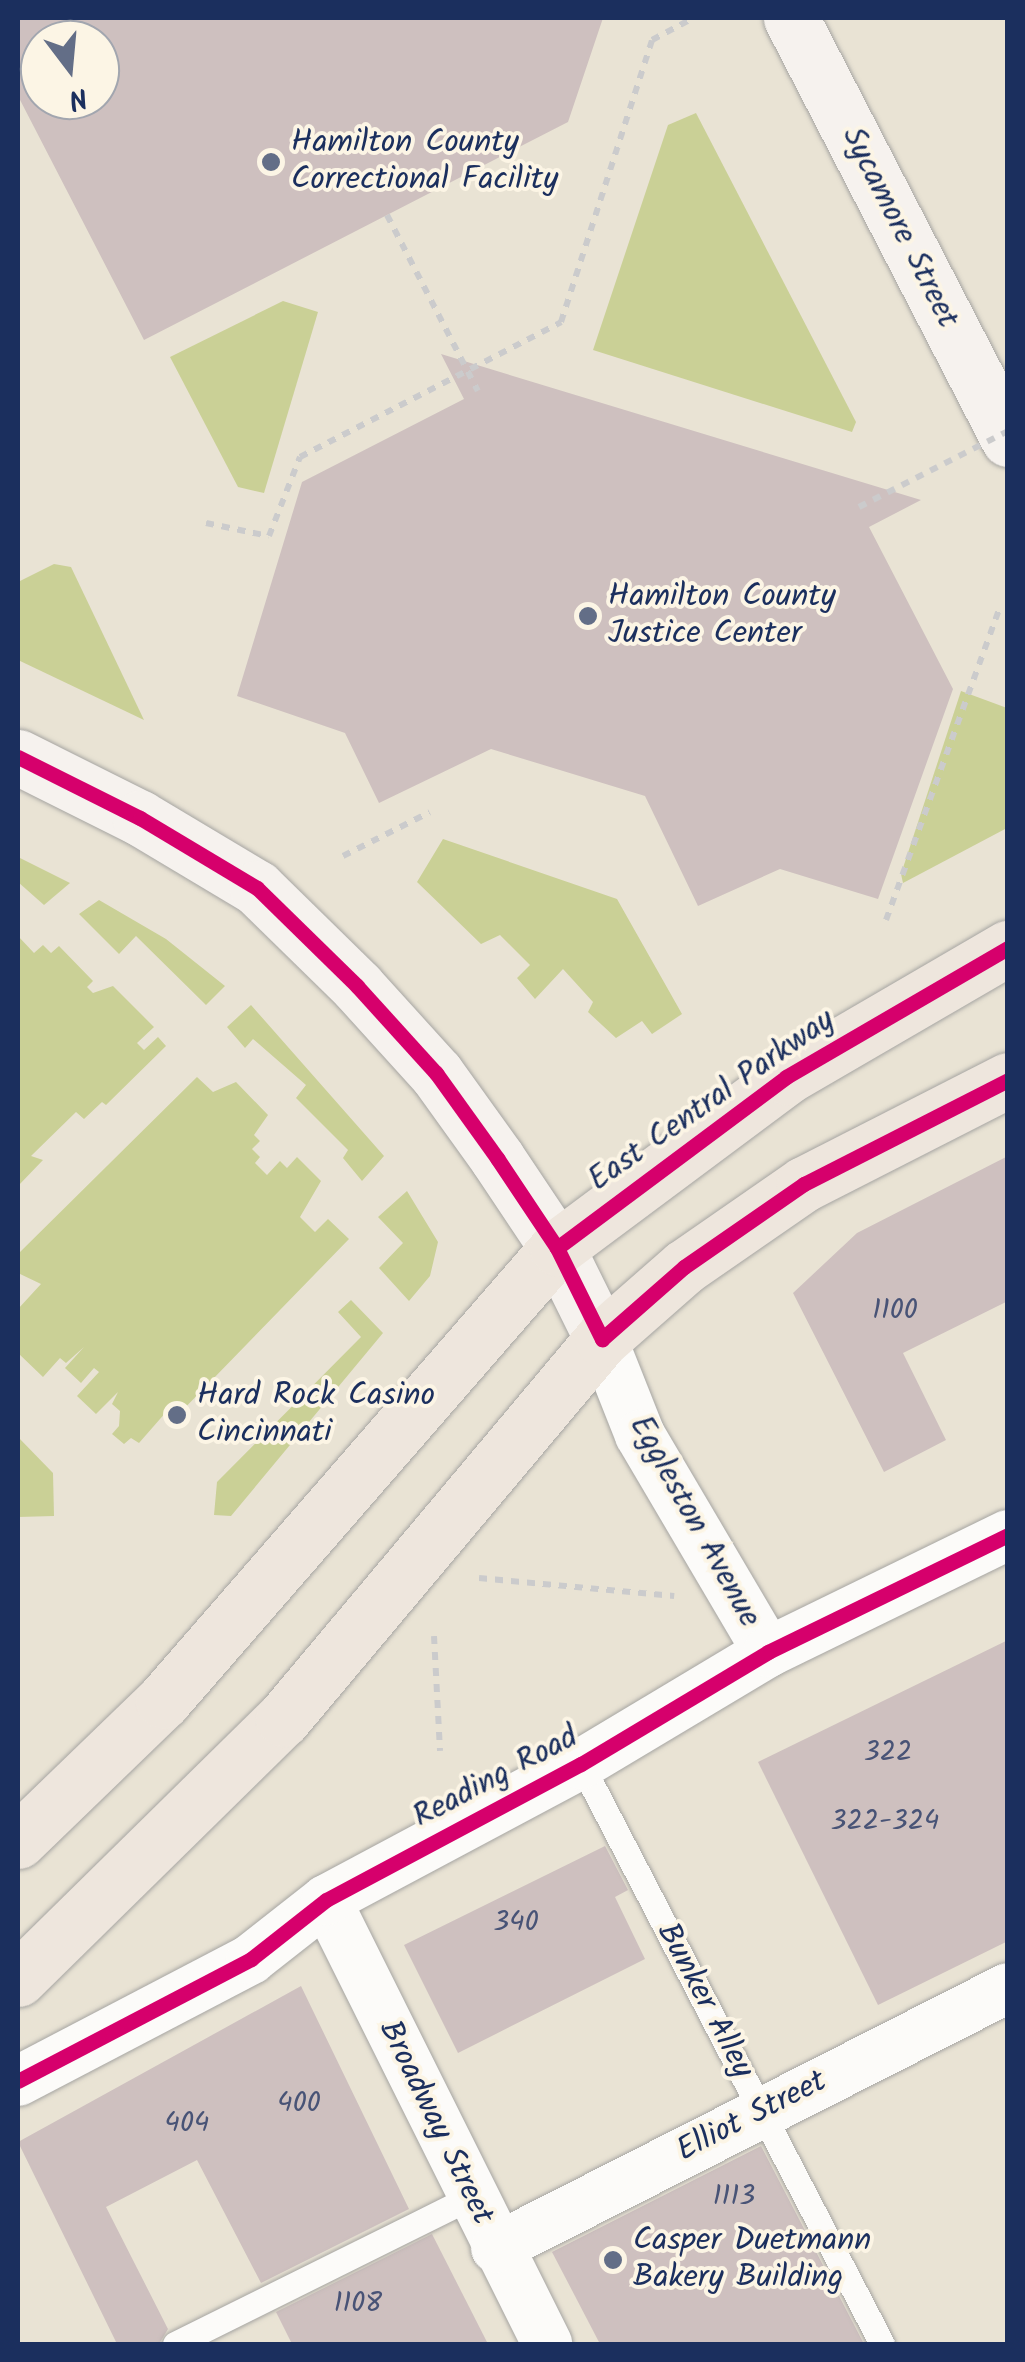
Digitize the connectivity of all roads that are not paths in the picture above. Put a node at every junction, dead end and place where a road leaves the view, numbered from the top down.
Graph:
1 (791, 18) edge
2 (1008, 439) edge
3 (18, 757) edge
4 (1008, 948) edge
5 (1008, 1080) edge
6 (557, 1248) junction
7 (602, 1338) junction
8 (1008, 1535) edge
9 (768, 1652) junction
10 (581, 1764) junction
11 (18, 1840) edge
12 (326, 1900) junction
13 (18, 1979) edge
14 (1008, 1988) edge
15 (18, 2081) edge
16 (762, 2112) junction
17 (471, 2197) junction
18 (496, 2248) junction
19 (205, 2338) edge
20 (175, 2344) edge
21 (547, 2344) edge
22 (882, 2344) edge

1 - 2 main road, Sycamore Street
3 - 6 main road, Eggleston Avenue
4 - 6 main road, East Central Parkway
5 - 7 main road
6 - 7 main road, Eggleston Avenue
6 - 11 main road
7 - 9 street, Eggleston Avenue
7 - 13 main road
8 - 9 street, Reading Road
9 - 10 street, Reading Road
10 - 12 street, Reading Road
10 - 16 lane, Bunker Alley
12 - 15 street, Reading Road
12 - 17 street, Broadway Street
14 - 16 street, Elliot Street
16 - 18 street, Elliot Street
16 - 22 lane, Bunker Alley
17 - 18 street, Broadway Street
17 - 19 lane
18 - 21 street, Broadway Street
19 - 20 lane

